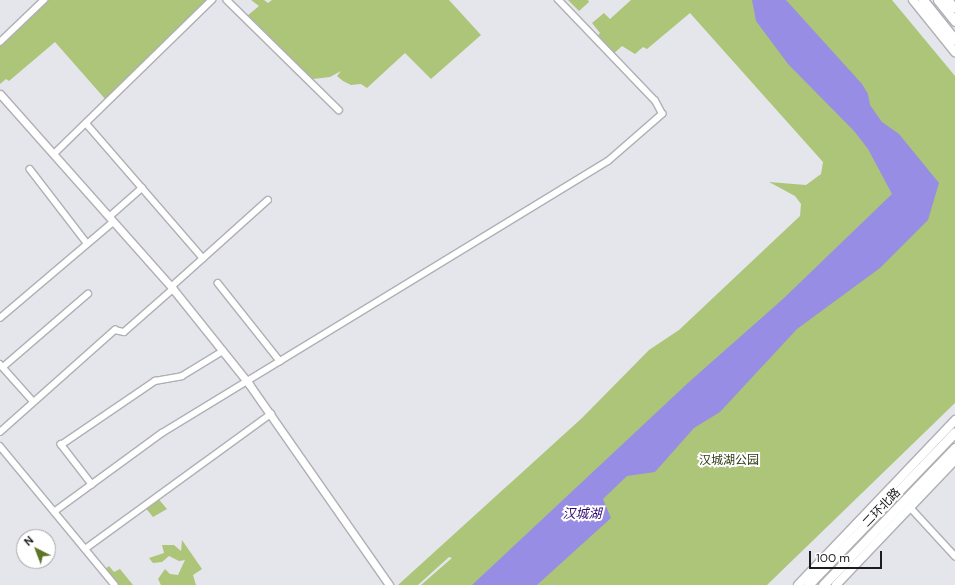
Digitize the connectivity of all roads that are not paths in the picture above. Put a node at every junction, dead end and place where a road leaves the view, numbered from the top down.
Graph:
1 (44, 0) edge
2 (212, 0) edge
3 (228, 0) edge
4 (558, 0) edge
5 (913, 0) edge
6 (923, 0) edge
7 (938, 0) edge
8 (948, 0) edge
9 (955, 8) edge
10 (955, 21) edge
11 (955, 40) edge
12 (0, 42) edge
13 (955, 52) edge
14 (0, 94) edge
15 (339, 110) dead end
16 (86, 123) junction
17 (54, 154) junction
18 (30, 169) dead end
19 (142, 188) junction
20 (268, 200) dead end
21 (111, 220) junction
22 (87, 243) junction
23 (203, 258) junction
24 (218, 283) dead end
25 (172, 288) junction
26 (88, 294) dead end
27 (0, 318) edge
28 (222, 351) junction
29 (280, 361) junction
30 (2, 366) edge
31 (246, 381) junction
32 (33, 401) junction
33 (271, 414) junction
34 (955, 420) edge
35 (0, 432) edge
36 (955, 432) edge
37 (0, 446) edge
38 (955, 448) edge
39 (955, 460) edge
40 (92, 485) junction
41 (910, 507) junction
42 (54, 512) junction
43 (85, 549) junction
44 (955, 556) edge
45 (115, 585) edge
46 (389, 585) edge
47 (798, 585) edge
48 (808, 585) edge
49 (823, 585) edge
50 (836, 585) edge

1 - 12 street
2 - 16 street
3 - 15 street
4 - 29 street
5 - 13 main road
6 - 11 highway
7 - 10 highway
8 - 9 main road
14 - 17 street
16 - 17 street
16 - 19 street
17 - 21 street
18 - 22 street
19 - 21 street
19 - 23 street
20 - 23 street
21 - 22 street
21 - 25 street
22 - 27 street
23 - 25 street
24 - 29 street
25 - 28 street
25 - 32 street
26 - 30 street
28 - 31 street
28 - 40 street
29 - 31 street
30 - 32 street
31 - 33 street
31 - 40 street
32 - 35 street
33 - 43 street
33 - 46 street
34 - 47 main road
36 - 48 highway, 二环北路
37 - 42 street
38 - 49 highway, 二环北路
39 - 41 main road
40 - 42 street
41 - 44 street
41 - 50 main road
42 - 43 street
43 - 45 street

